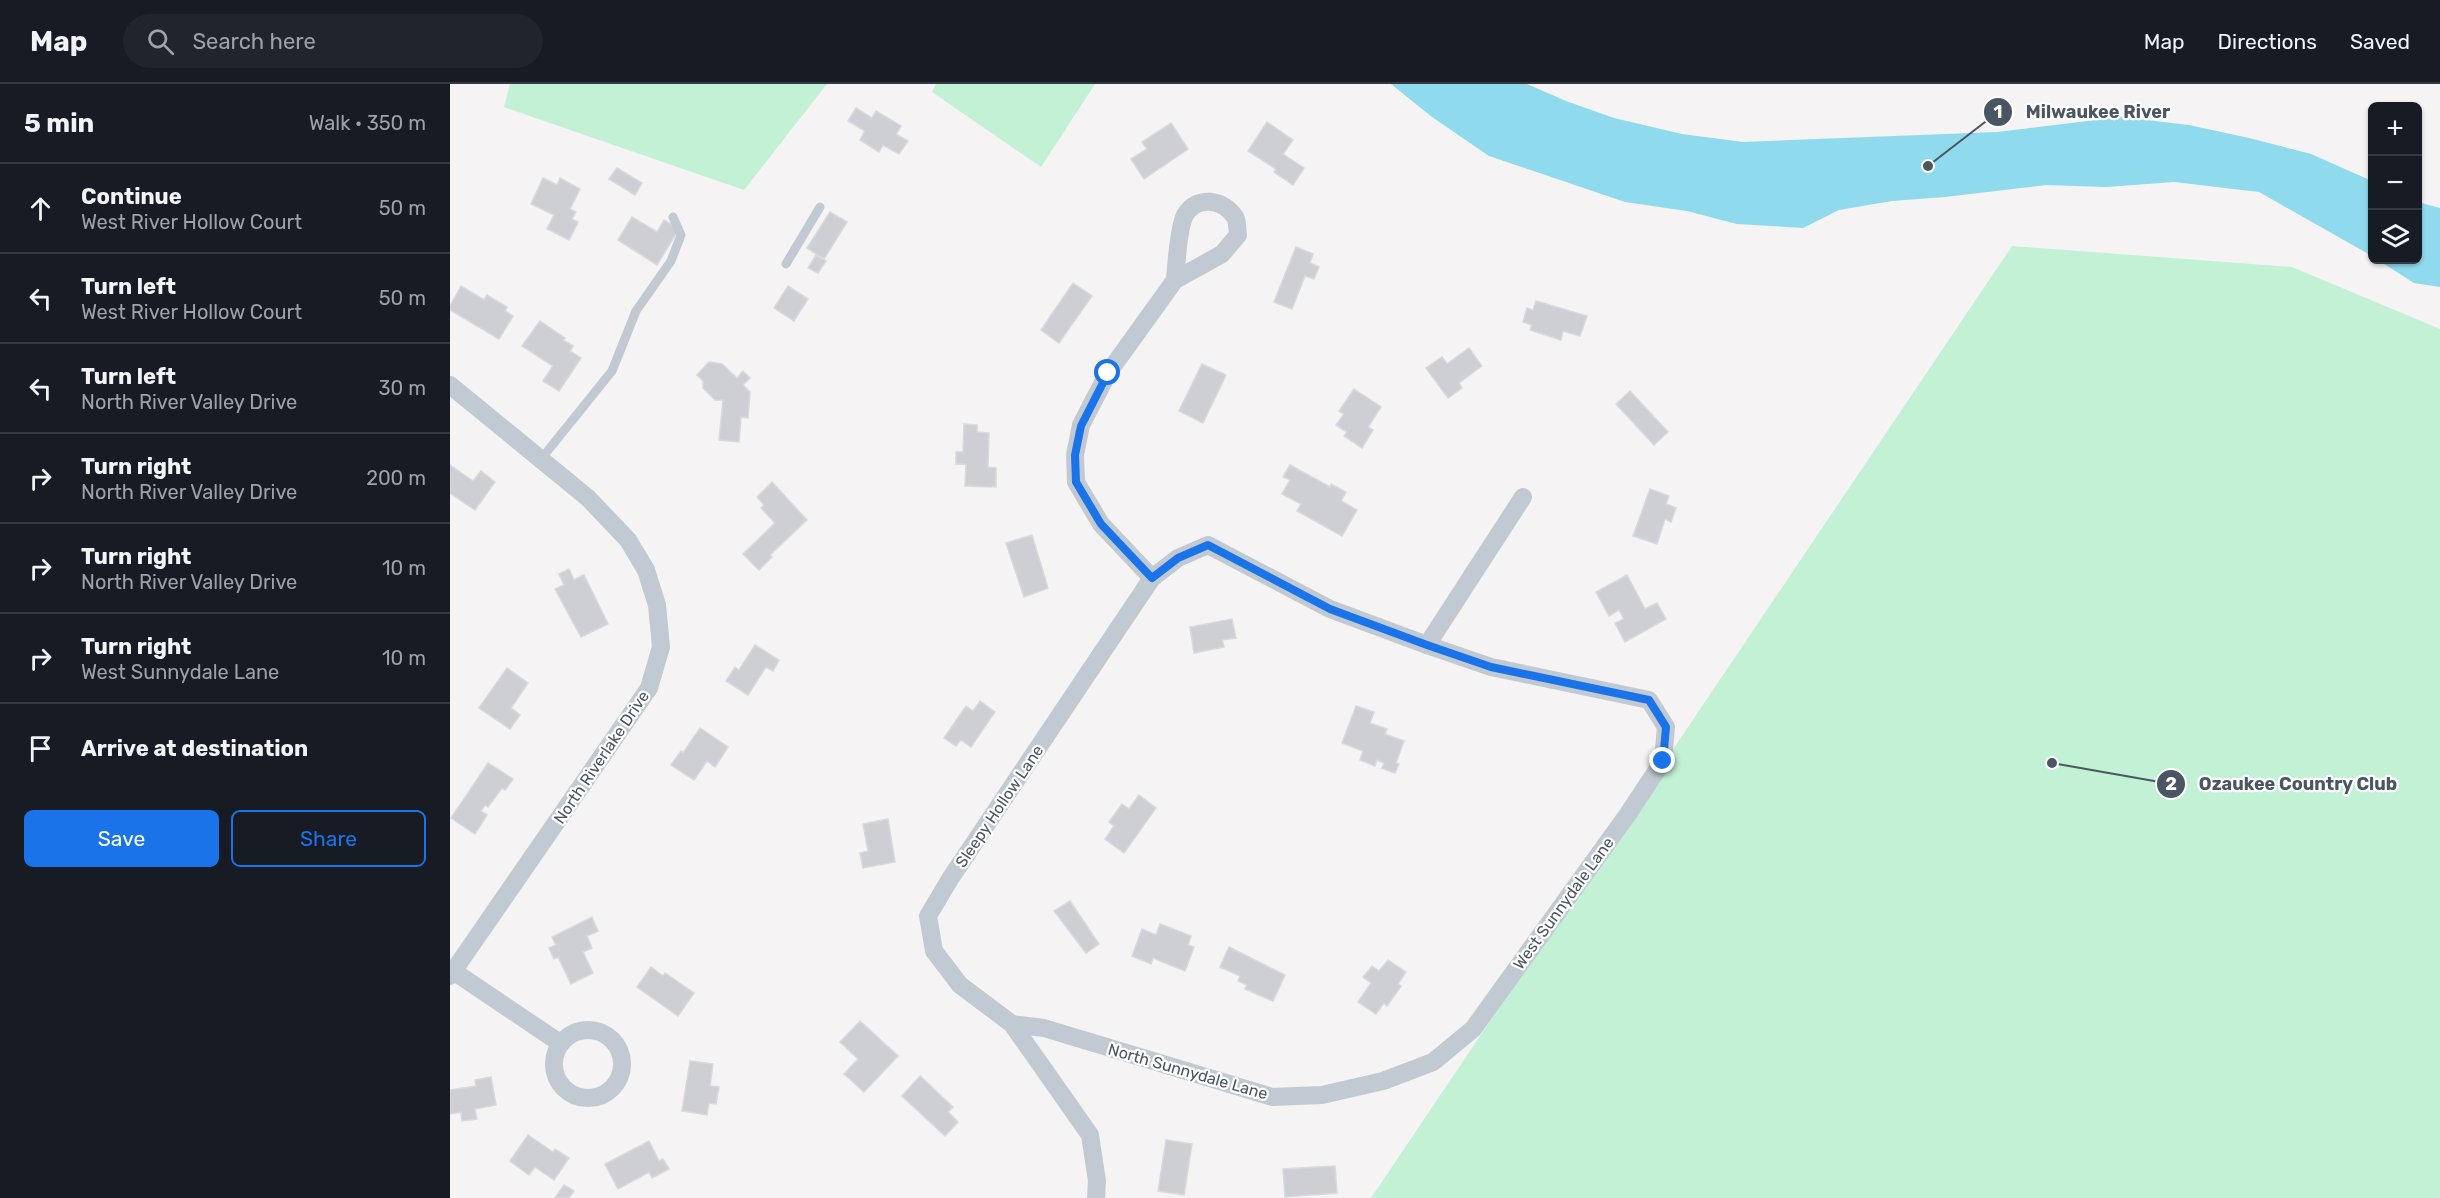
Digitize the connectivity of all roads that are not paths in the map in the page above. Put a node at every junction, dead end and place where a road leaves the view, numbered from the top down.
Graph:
1 (820, 207) dead end
2 (673, 217) dead end
3 (786, 264) dead end
4 (1175, 280) dead end
5 (450, 385) edge
6 (541, 459) junction
7 (1523, 497) dead end
8 (1152, 578) junction
9 (1427, 645) junction
10 (452, 973) edge
11 (1012, 1024) junction
12 (560, 1044) dead end
13 (1433, 1062) joint
14 (1096, 1190) edge

1 - 3 lane
2 - 6 lane
4 - 8 street
5 - 6 street, North Riverlake Drive
6 - 10 street, North Riverlake Drive
7 - 9 street
8 - 9 street, Sleepy Hollow Lane
8 - 11 street, Sleepy Hollow Lane
9 - 13 street, West Sunnydale Lane
10 - 12 street
11 - 13 street, North Sunnydale Lane
11 - 14 street

